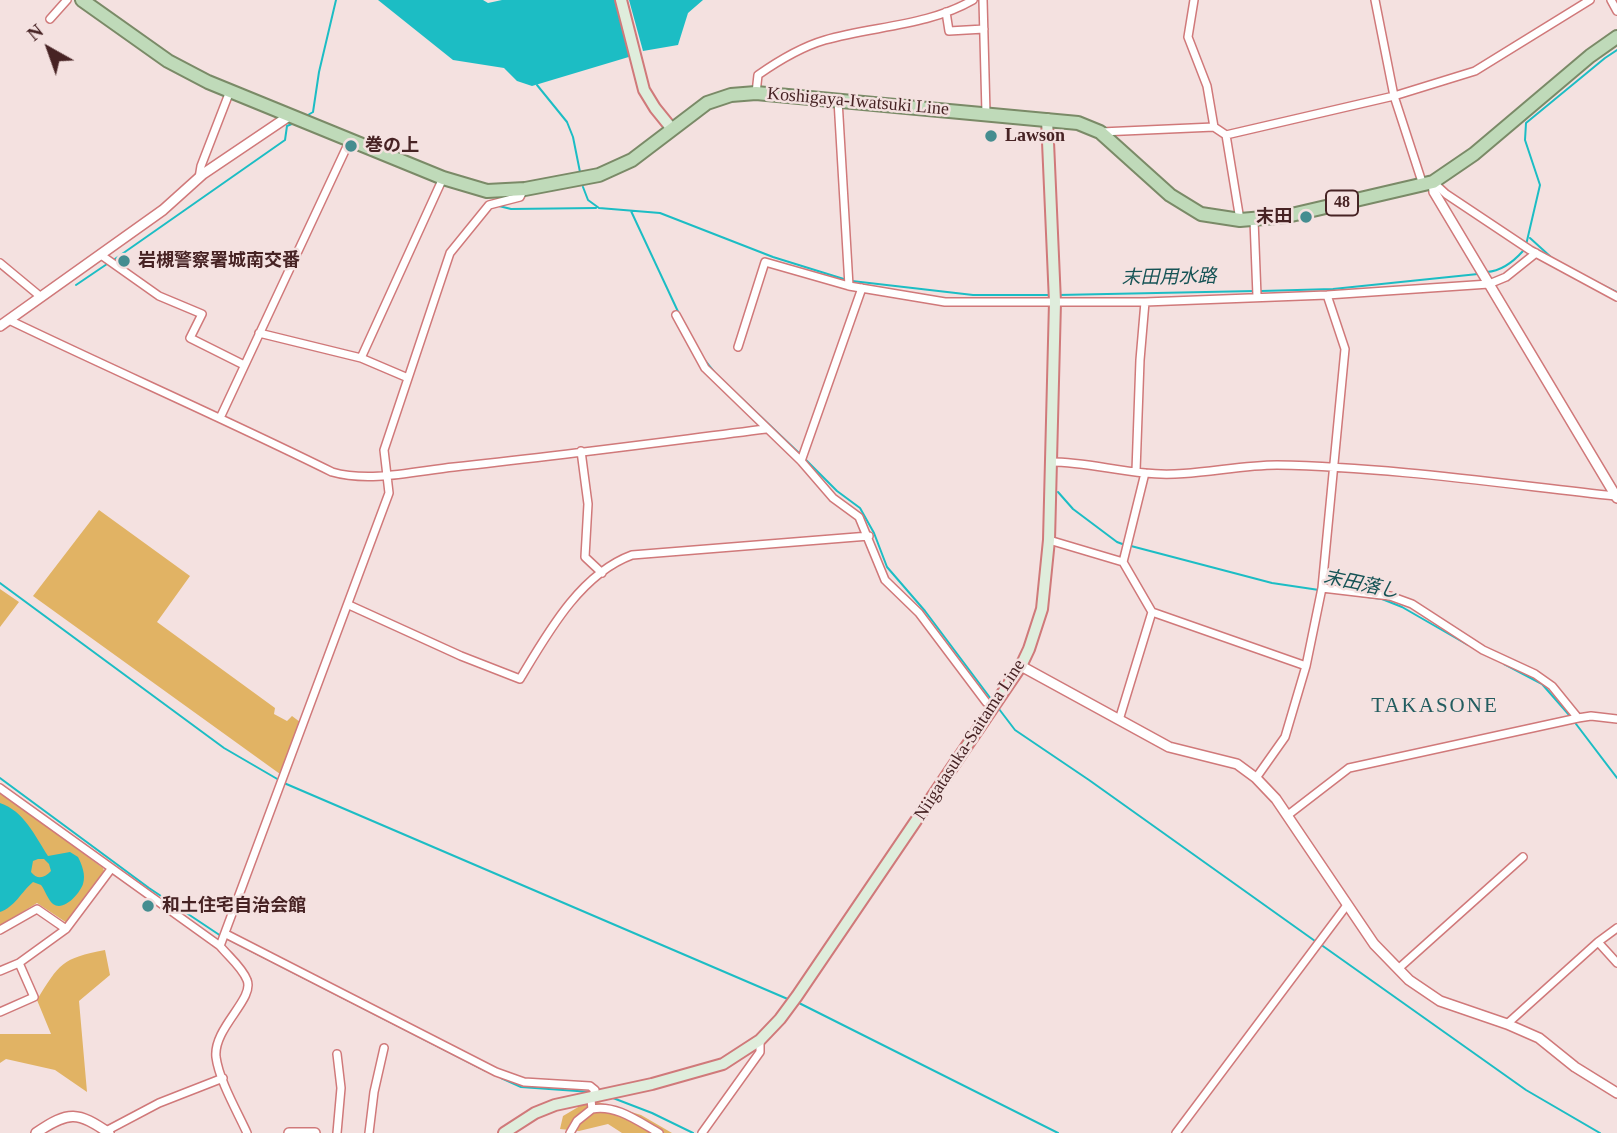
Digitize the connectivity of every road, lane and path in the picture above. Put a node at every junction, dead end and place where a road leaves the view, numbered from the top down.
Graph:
1 (66, 0) edge
2 (82, 0) edge
3 (621, 0) edge
4 (973, 0) edge
5 (983, 0) edge
6 (1194, 0) edge
7 (1375, 0) edge
8 (1590, 0) edge
9 (1611, 0) edge
10 (1617, 11) edge
11 (946, 12) junction
12 (50, 19) dead end
13 (984, 29) junction
14 (1617, 37) edge
15 (230, 91) junction
16 (756, 93) junction
17 (1394, 96) junction
18 (838, 100) junction
19 (986, 113) junction
20 (289, 116) junction
21 (1047, 119) junction
22 (1214, 127) junction
23 (672, 129) junction
24 (1100, 132) junction
25 (1226, 135) junction
26 (350, 140) junction
27 (443, 178) junction
28 (198, 179) junction
29 (1428, 183) junction
30 (477, 189) junction
31 (525, 189) junction
32 (489, 205) junction
33 (1240, 220) junction
34 (1254, 220) junction
35 (1536, 253) junction
36 (101, 255) junction
37 (0, 263) edge
38 (1489, 284) junction
39 (849, 286) junction
40 (862, 288) junction
41 (1327, 295) junction
42 (1256, 296) junction
43 (41, 297) junction
44 (1617, 297) edge
45 (1055, 302) junction
46 (1145, 302) junction
47 (676, 315) dead end
48 (9, 320) junction
49 (0, 326) edge
50 (259, 333) junction
51 (738, 347) dead end
52 (361, 358) junction
53 (244, 365) junction
54 (408, 378) junction
55 (220, 418) junction
56 (766, 429) junction
57 (581, 452) junction
58 (800, 461) junction
59 (1050, 463) junction
60 (1332, 468) junction
61 (1140, 472) junction
62 (387, 474) junction
63 (1616, 497) edge
64 (869, 536) junction
65 (1049, 540) junction
66 (1123, 562) junction
67 (603, 573) junction
68 (1322, 589) junction
69 (349, 605) junction
70 (1152, 612) junction
71 (1021, 666) junction
72 (1307, 666) junction
73 (994, 708) junction
74 (1578, 718) junction
75 (1617, 719) edge
76 (1119, 720) junction
77 (1256, 778) junction
78 (0, 788) edge
79 (1288, 815) junction
80 (1523, 857) dead end
81 (111, 869) junction
82 (1347, 905) junction
83 (1617, 928) edge
84 (66, 929) junction
85 (0, 930) edge
86 (226, 934) junction
87 (1598, 942) junction
88 (220, 946) junction
89 (19, 963) junction
90 (1617, 963) edge
91 (1398, 969) junction
92 (0, 971) edge
93 (0, 1012) edge
94 (1507, 1024) junction
95 (760, 1040) junction
96 (384, 1048) dead end
97 (337, 1054) dead end
98 (223, 1078) junction
99 (1617, 1093) edge
100 (594, 1095) junction
101 (592, 1110) junction
102 (108, 1132) edge
103 (36, 1133) edge
104 (247, 1133) edge
105 (289, 1133) edge
106 (315, 1133) edge
107 (337, 1133) edge
108 (369, 1133) edge
109 (504, 1133) edge
110 (570, 1133) edge
111 (659, 1133) edge
112 (703, 1133) edge
113 (1176, 1133) edge

1 - 12 street
2 - 15 main road, Koshigaya-Iwatsuki Line / 48
3 - 23 main road
4 - 11 street
5 - 13 street
6 - 22 street
7 - 17 street
8 - 17 street
9 - 10 street
11 - 13 street
11 - 16 street
13 - 19 street
14 - 29 main road, Koshigaya-Iwatsuki Line / 48
15 - 20 main road, Koshigaya-Iwatsuki Line / 48
15 - 28 street
16 - 18 main road, Koshigaya-Iwatsuki Line / 48
16 - 23 main road, Koshigaya-Iwatsuki Line / 48
17 - 25 street
17 - 29 street
18 - 19 main road, Koshigaya-Iwatsuki Line / 48
18 - 39 street
19 - 21 main road, Koshigaya-Iwatsuki Line / 48
20 - 26 main road, Koshigaya-Iwatsuki Line / 48
20 - 28 street
21 - 24 main road, Koshigaya-Iwatsuki Line / 48
21 - 45 main road, Niigatasuka-Saitama Line
22 - 24 street
22 - 25 street
23 - 31 main road, Koshigaya-Iwatsuki Line / 48
24 - 33 main road, Koshigaya-Iwatsuki Line / 48
25 - 33 street
26 - 27 main road, Koshigaya-Iwatsuki Line / 48
26 - 50 street
27 - 30 main road, Koshigaya-Iwatsuki Line / 48
27 - 52 street
28 - 36 street
29 - 34 main road, Koshigaya-Iwatsuki Line / 48
29 - 35 street
29 - 38 street
30 - 31 main road, Koshigaya-Iwatsuki Line / 48
30 - 32 street
31 - 32 street
32 - 54 street
33 - 34 main road, Koshigaya-Iwatsuki Line / 48
34 - 42 street
35 - 38 street
35 - 44 street
36 - 43 street
36 - 53 street
37 - 43 street
38 - 41 street
38 - 63 street
39 - 40 street
39 - 51 street
40 - 45 street
40 - 58 street
41 - 42 street
41 - 60 street
42 - 46 street
43 - 48 street
45 - 46 street
45 - 59 main road, Niigatasuka-Saitama Line
46 - 61 street
47 - 56 street
48 - 49 street
48 - 55 street
50 - 52 street
50 - 53 street
52 - 54 street
53 - 55 street
54 - 62 street
55 - 62 street
56 - 57 street
56 - 58 street
57 - 62 street
57 - 67 street
58 - 64 street
59 - 61 street
59 - 65 main road, Niigatasuka-Saitama Line
60 - 61 street
60 - 63 street
60 - 68 street
61 - 66 street
62 - 69 street
64 - 67 street
64 - 73 street
65 - 66 street
65 - 71 main road, Niigatasuka-Saitama Line
66 - 70 street
67 - 69 street
68 - 72 street
68 - 74 street
69 - 86 street
70 - 72 street
70 - 76 street
71 - 73 main road, Niigatasuka-Saitama Line
71 - 76 street
72 - 77 street
73 - 95 main road, Niigatasuka-Saitama Line
74 - 75 street
74 - 79 street
76 - 77 street
77 - 79 street
78 - 81 street
79 - 82 street
80 - 91 street
81 - 84 street
81 - 88 street
82 - 91 street
82 - 113 street
83 - 87 street
84 - 85 street
84 - 89 street
86 - 88 street
86 - 100 street
87 - 90 street
87 - 94 street
88 - 98 street
89 - 92 street
89 - 93 street
91 - 94 street
94 - 99 street
95 - 100 main road, Niigatasuka-Saitama Line
95 - 112 street
96 - 108 street
97 - 107 street
98 - 102 street
98 - 104 street
100 - 101 street
100 - 109 main road, Niigatasuka-Saitama Line
101 - 110 street
101 - 111 street
102 - 103 street
105 - 106 street

